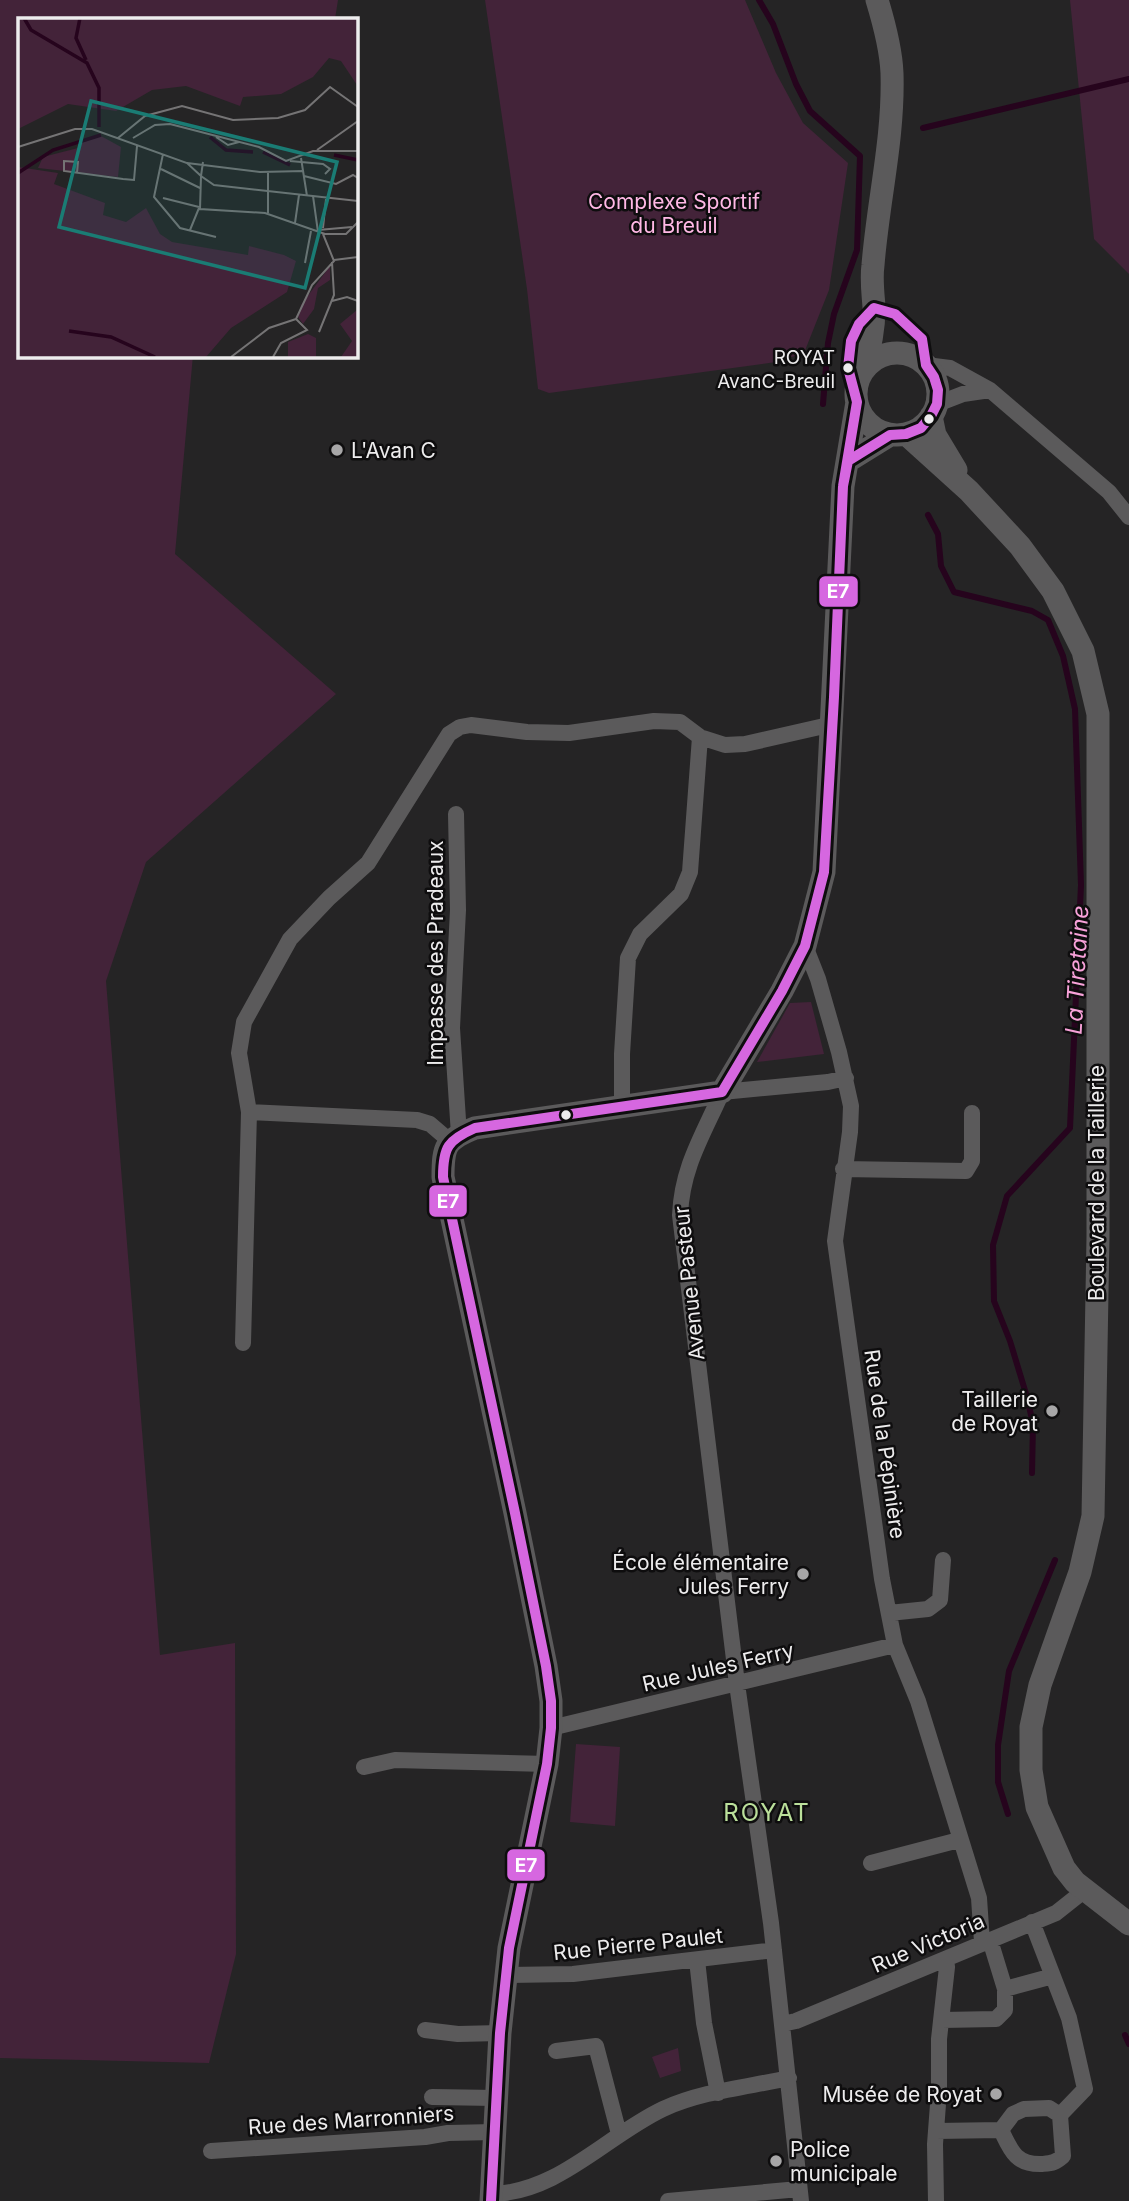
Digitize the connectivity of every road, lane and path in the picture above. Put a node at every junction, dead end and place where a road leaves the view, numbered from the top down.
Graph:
1 (877, 0) edge
2 (874, 308) junction
3 (902, 353) junction
4 (926, 365) junction
5 (863, 370) junction
6 (990, 390) junction
7 (857, 402) junction
8 (934, 410) junction
9 (898, 434) junction
10 (848, 461) junction
11 (969, 491) junction
12 (1129, 517) edge
13 (833, 724) junction
14 (700, 737) junction
15 (456, 814) dead end
16 (805, 946) junction
17 (846, 1078) junction
18 (722, 1092) junction
19 (622, 1107) junction
20 (248, 1112) junction
21 (972, 1113) dead end
22 (455, 1138) junction
23 (843, 1169) junction
24 (243, 1343) dead end
25 (943, 1560) dead end
26 (889, 1613) junction
27 (895, 1645) junction
28 (737, 1684) junction
29 (551, 1728) junction
30 (547, 1763) junction
31 (364, 1767) dead end
32 (959, 1839) junction
33 (871, 1863) dead end
34 (1085, 1890) junction
35 (1032, 1922) junction
36 (1129, 1924) edge
37 (986, 1941) junction
38 (774, 1950) junction
39 (946, 1959) junction
40 (697, 1960) junction
41 (506, 1975) junction
42 (1053, 1976) junction
43 (1005, 1989) junction
44 (942, 2020) junction
45 (782, 2024) junction
46 (425, 2030) dead end
47 (500, 2033) junction
48 (556, 2051) dead end
49 (789, 2078) junction
50 (718, 2093) junction
51 (432, 2097) dead end
52 (496, 2098) junction
53 (1060, 2115) junction
54 (1001, 2130) junction
55 (936, 2131) junction
56 (494, 2132) junction
57 (619, 2134) junction
58 (211, 2151) dead end
59 (800, 2195) edge
60 (523, 2196) edge
61 (491, 2197) edge
62 (668, 2201) edge
63 (936, 2201) edge

1 - 2 main road
2 - 3 main road
2 - 5 main road
3 - 4 main road
3 - 5 main road
4 - 6 street
4 - 8 main road
5 - 7 main road
6 - 8 street
6 - 12 street
7 - 9 main road
7 - 10 main road, Avenue Pasteur
8 - 9 main road
8 - 11 main road, Boulevard de la Taillerie
9 - 10 main road
9 - 11 main road, Boulevard de la Taillerie
10 - 13 main road, Avenue Pasteur
11 - 34 main road, Boulevard de la Taillerie
13 - 14 street
13 - 16 main road, Avenue Pasteur
14 - 19 street
14 - 20 street
15 - 22 street, Impasse des Pradeaux
16 - 17 street, Rue de la Pépinière
16 - 18 main road, Avenue Pasteur
17 - 18 street
17 - 23 street, Rue de la Pépinière
18 - 19 main road
18 - 28 street, Avenue Pasteur
19 - 22 main road
20 - 22 street
20 - 24 street
21 - 23 street
22 - 29 main road
23 - 26 street, Rue de la Pépinière
25 - 26 street
26 - 27 street, Rue de la Pépinière
27 - 28 street, Rue Jules Ferry
27 - 32 street, Rue de la Pépinière
28 - 29 street, Rue Jules Ferry
28 - 38 street, Avenue Pasteur
29 - 30 main road
30 - 31 street
30 - 41 main road
32 - 33 street
32 - 37 street, Rue de la Pépinière
34 - 35 street, Rue Victoria
34 - 36 main road, Boulevard de la Taillerie
35 - 37 street, Rue Victoria
35 - 42 street
37 - 39 street, Rue Victoria
37 - 43 street, Rue de la Pépinière
38 - 40 street, Rue Pierre Paulet
38 - 45 street, Avenue Pasteur
39 - 44 street
39 - 45 street, Rue Victoria
40 - 41 street, Rue Pierre Paulet
40 - 50 street
41 - 47 main road
42 - 43 street
42 - 53 street
43 - 44 street
44 - 55 street
45 - 49 street, Avenue Pasteur
46 - 47 street
47 - 52 main road
48 - 57 street
49 - 50 street
49 - 59 street, Avenue Pasteur
50 - 57 street
51 - 52 street
52 - 56 main road
53 - 54 street
53 - 54 street
54 - 55 street
55 - 63 street
56 - 58 street, Rue des Marronniers
56 - 61 main road
57 - 60 street
59 - 62 street
60 - 61 street

